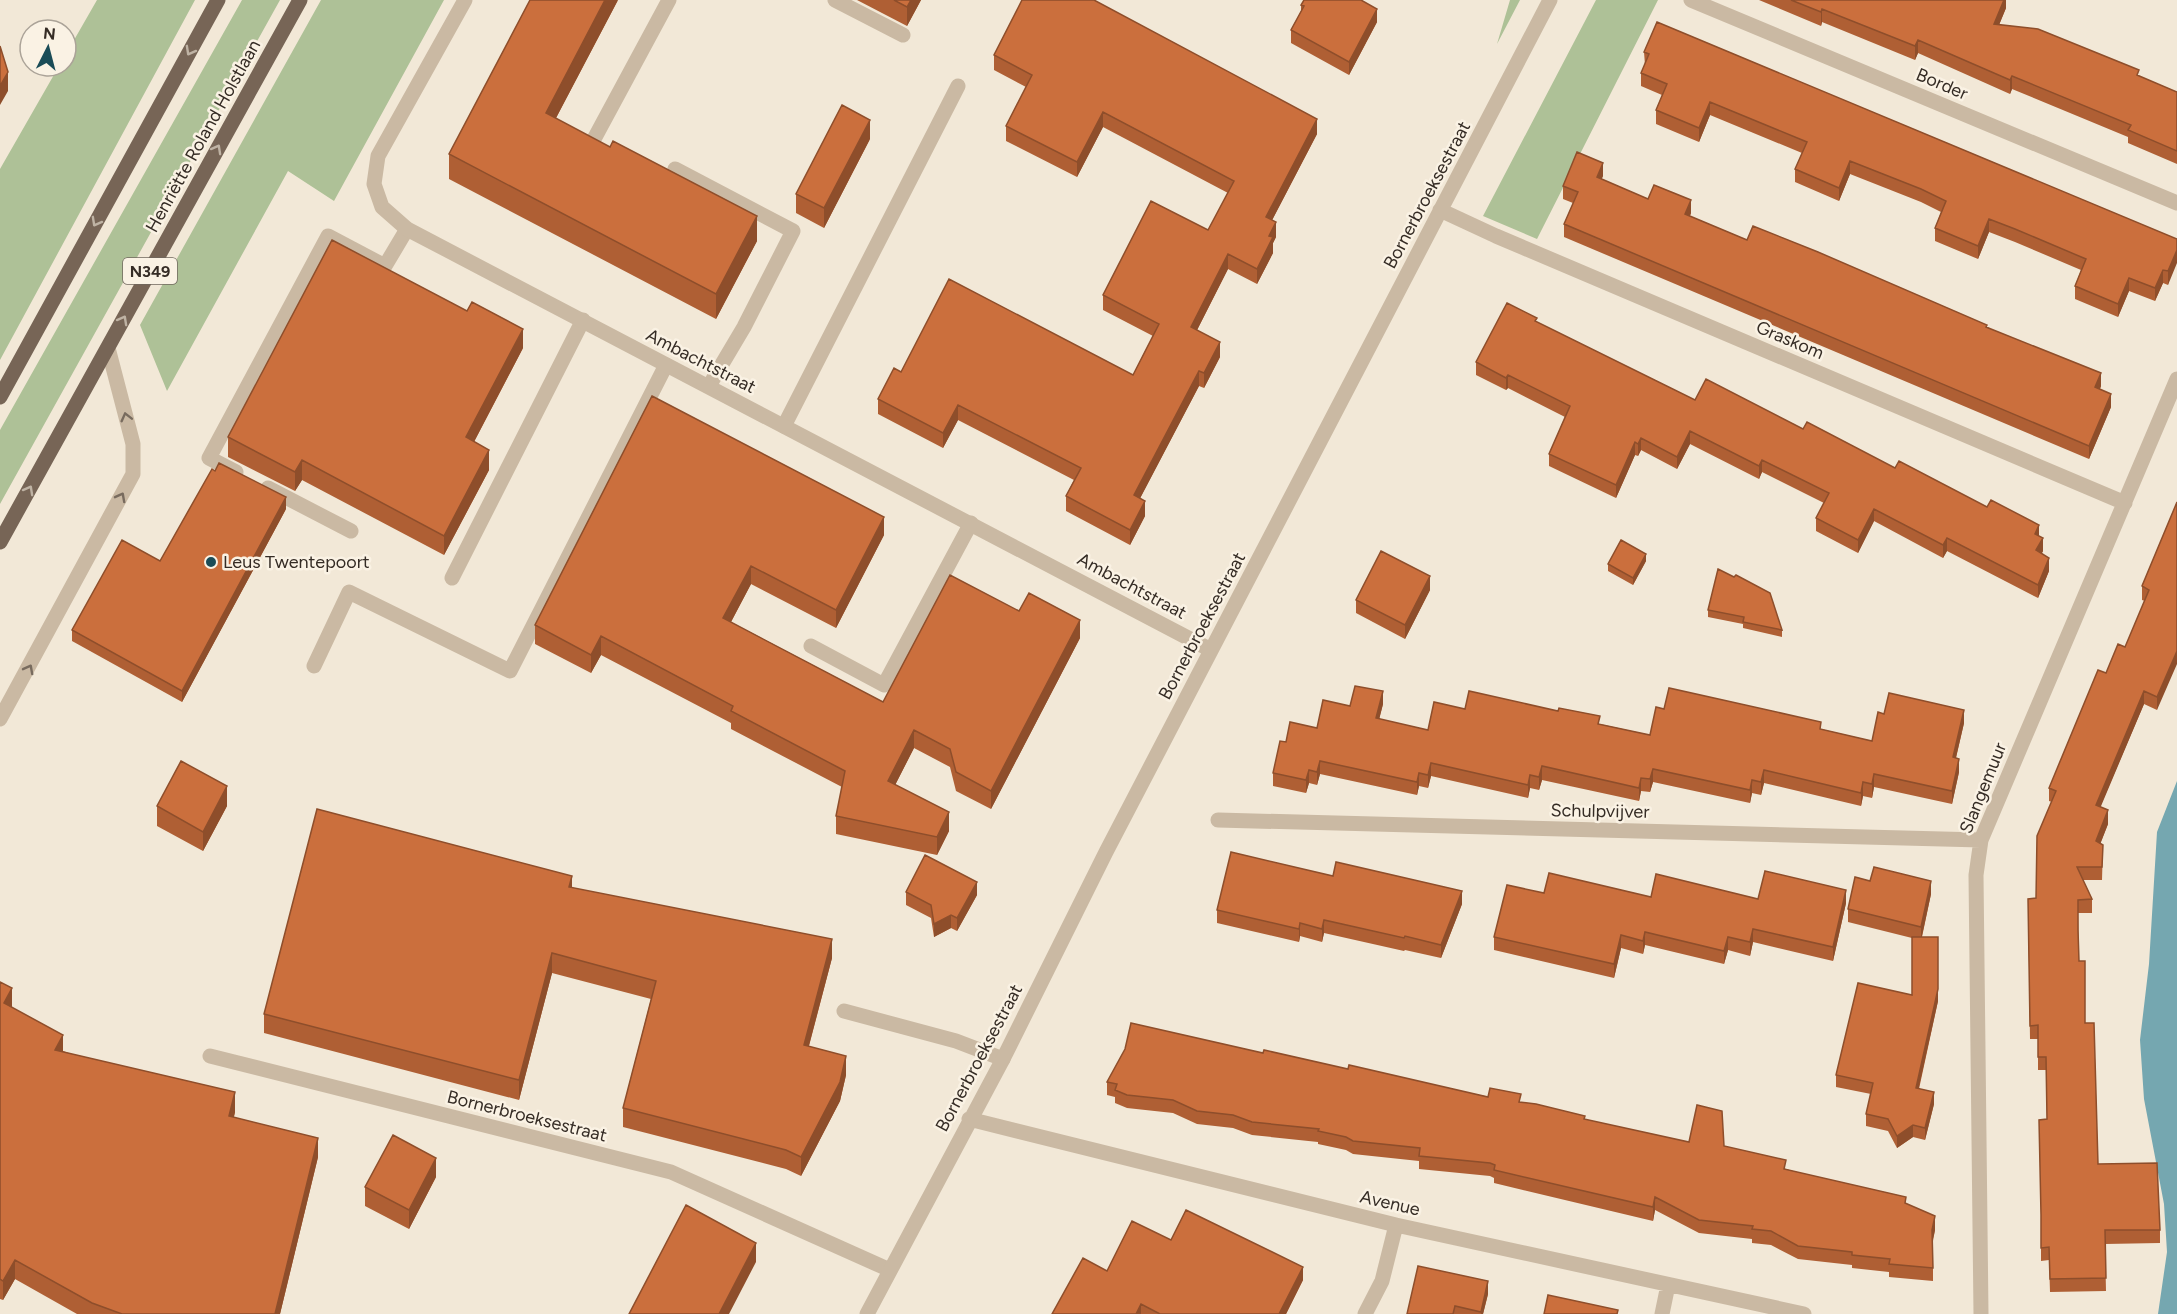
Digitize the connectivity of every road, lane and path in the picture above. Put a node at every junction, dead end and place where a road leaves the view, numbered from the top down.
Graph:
1 (218, 0) edge
2 (300, 0) edge
3 (465, 0) edge
4 (669, 0) edge
5 (836, 0) edge
6 (1550, 0) edge
7 (1691, 0) edge
8 (903, 34) dead end
9 (958, 86) dead end
10 (594, 141) edge
11 (675, 169) dead end
12 (2177, 203) edge
13 (1440, 210) junction
14 (407, 229) junction
15 (583, 320) junction
16 (108, 348) junction
17 (666, 365) junction
18 (2177, 379) edge
19 (709, 386) junction
20 (0, 397) edge
21 (784, 426) junction
22 (2125, 503) junction
23 (971, 523) junction
24 (351, 531) dead end
25 (0, 542) edge
26 (452, 578) dead end
27 (811, 646) dead end
28 (1211, 650) junction
29 (314, 666) dead end
30 (0, 719) edge
31 (1218, 820) dead end
32 (1981, 840) junction
33 (844, 1011) dead end
34 (210, 1056) dead end
35 (1003, 1059) junction
36 (969, 1119) junction
37 (1396, 1225) junction
38 (890, 1270) junction
39 (1668, 1285) junction
40 (867, 1314) edge
41 (1365, 1314) edge
42 (1662, 1314) edge
43 (1804, 1314) edge
44 (1981, 1314) edge

1 -> 20 main road
16 -> 2 main road, Henriëtte Roland Holstlaan / N349
3 - 14 street, Ambachtstraat
4 - 10 street
5 - 8 street
6 - 13 street, Bornerbroeksestraat
7 - 12 street, Border
9 - 21 street
11 - 19 street
13 - 22 street, Graskom
13 - 28 street, Bornerbroeksestraat
14 - 15 street, Ambachtstraat
14 - 24 street
15 - 17 street, Ambachtstraat
15 - 26 street
25 -> 16 main road, Henriëtte Roland Holstlaan / N349
30 -> 16 street
17 - 19 street, Ambachtstraat
17 - 29 street
18 - 22 street, Slangemuur
19 - 21 street, Ambachtstraat
21 - 23 street, Ambachtstraat
22 - 32 street, Slangemuur
23 - 27 street
23 - 28 street, Ambachtstraat
28 - 35 street, Bornerbroeksestraat
31 - 32 street, Schulpvijver
32 - 44 street, Slangemuur
33 - 35 street
34 - 38 street, Bornerbroeksestraat
35 - 36 street, Bornerbroeksestraat
36 - 37 street, Avenue
36 - 38 street, Bornerbroeksestraat
37 - 39 street, Avenue
37 - 41 street
38 - 40 street, Bornerbroeksestraat
39 - 42 street
39 - 43 street, Avenue

